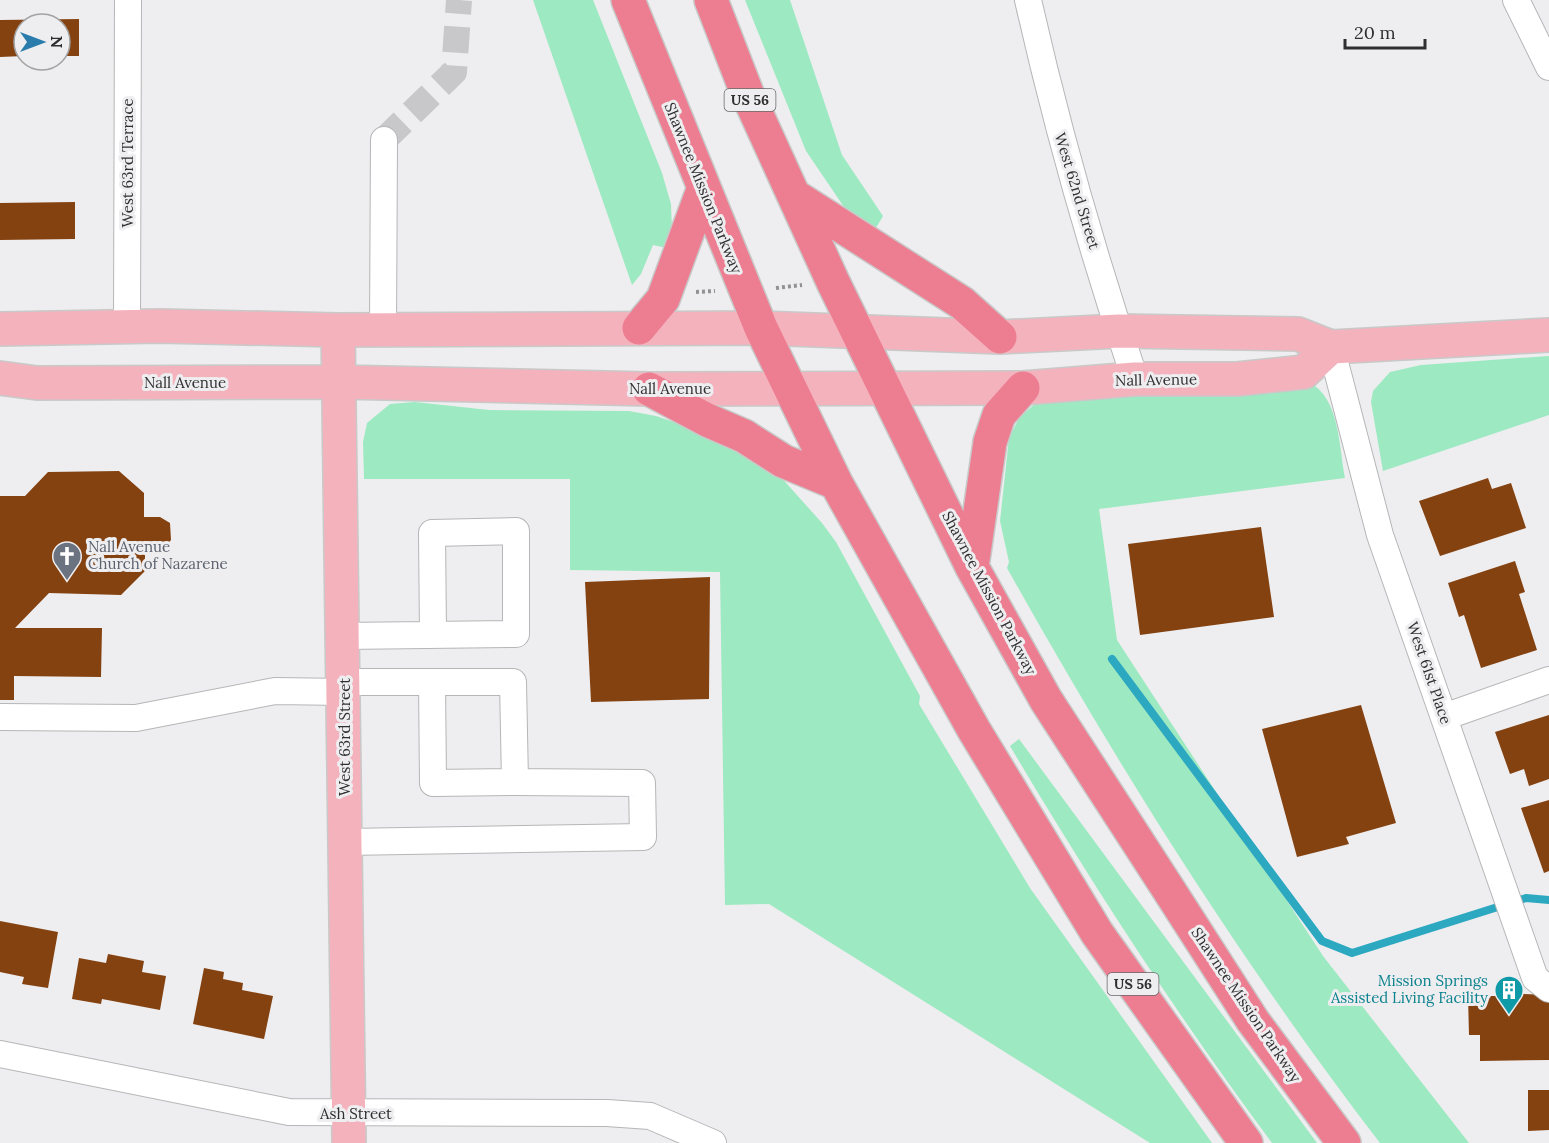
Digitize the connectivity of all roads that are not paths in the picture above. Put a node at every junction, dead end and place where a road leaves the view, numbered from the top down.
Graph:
1 (128, 0) edge
2 (628, 0) edge
3 (711, 0) edge
4 (1028, 0) edge
5 (1516, 0) edge
6 (1549, 67) edge
7 (384, 140) dead end
8 (703, 190) junction
9 (796, 197) junction
10 (127, 326) junction
11 (639, 328) junction
12 (761, 328) junction
13 (0, 330) edge
14 (338, 330) junction
15 (383, 330) junction
16 (857, 332) junction
17 (1119, 332) junction
18 (1549, 335) edge
19 (1000, 337) junction
20 (1331, 347) junction
21 (0, 378) edge
22 (1135, 379) junction
23 (339, 382) junction
24 (883, 387) junction
25 (1023, 388) junction
26 (649, 389) junction
27 (788, 389) junction
28 (836, 483) junction
29 (972, 567) junction
30 (433, 634) junction
31 (343, 636) junction
32 (1549, 680) edge
33 (432, 682) junction
34 (345, 687) junction
35 (0, 717) edge
36 (1444, 717) junction
37 (515, 782) junction
38 (345, 842) junction
39 (1549, 989) edge
40 (0, 1054) edge
41 (349, 1129) edge
42 (713, 1143) edge
43 (1246, 1143) edge
44 (1344, 1143) edge

1 - 10 street, West 63rd Terrace
2 - 8 highway, Shawnee Mission Parkway / US 56
3 - 9 highway, Shawnee Mission Parkway / US 56
4 - 17 street, West 62nd Street
5 - 6 street
7 - 15 street
8 - 11 highway
8 - 12 highway, Shawnee Mission Parkway / US 56
9 - 16 highway, Shawnee Mission Parkway / US 56
9 - 19 highway
10 - 13 main road
10 - 14 main road
11 - 12 main road
11 - 15 main road
12 - 16 main road
12 - 27 highway, Shawnee Mission Parkway / US 56
14 - 15 main road
14 - 23 main road, West 63rd Street
16 - 19 main road
16 - 24 highway, Shawnee Mission Parkway / US 56
17 - 19 main road
17 - 20 main road
17 - 22 street, West 62nd Street
18 - 20 main road
20 - 22 main road, Nall Avenue
20 - 36 street, West 61st Place
21 - 23 main road, Nall Avenue
22 - 25 main road, Nall Avenue
23 - 26 main road, Nall Avenue
23 - 31 main road, West 63rd Street
24 - 25 main road, Nall Avenue
24 - 27 main road, Nall Avenue
24 - 29 highway, Shawnee Mission Parkway / US 56
25 - 29 highway
26 - 27 main road, Nall Avenue
26 - 28 highway
27 - 28 highway, Shawnee Mission Parkway / US 56
28 - 43 highway, Shawnee Mission Parkway / US 56
29 - 44 highway, Shawnee Mission Parkway / US 56
30 - 30 street
30 - 31 street
31 - 34 main road, West 63rd Street
32 - 36 street
33 - 34 street
33 - 37 street
33 - 37 street
34 - 35 street
34 - 38 main road, West 63rd Street
36 - 39 street, West 61st Place
37 - 38 street
38 - 41 main road, West 63rd Street
40 - 41 street, Ash Street
41 - 42 street, Ash Street

